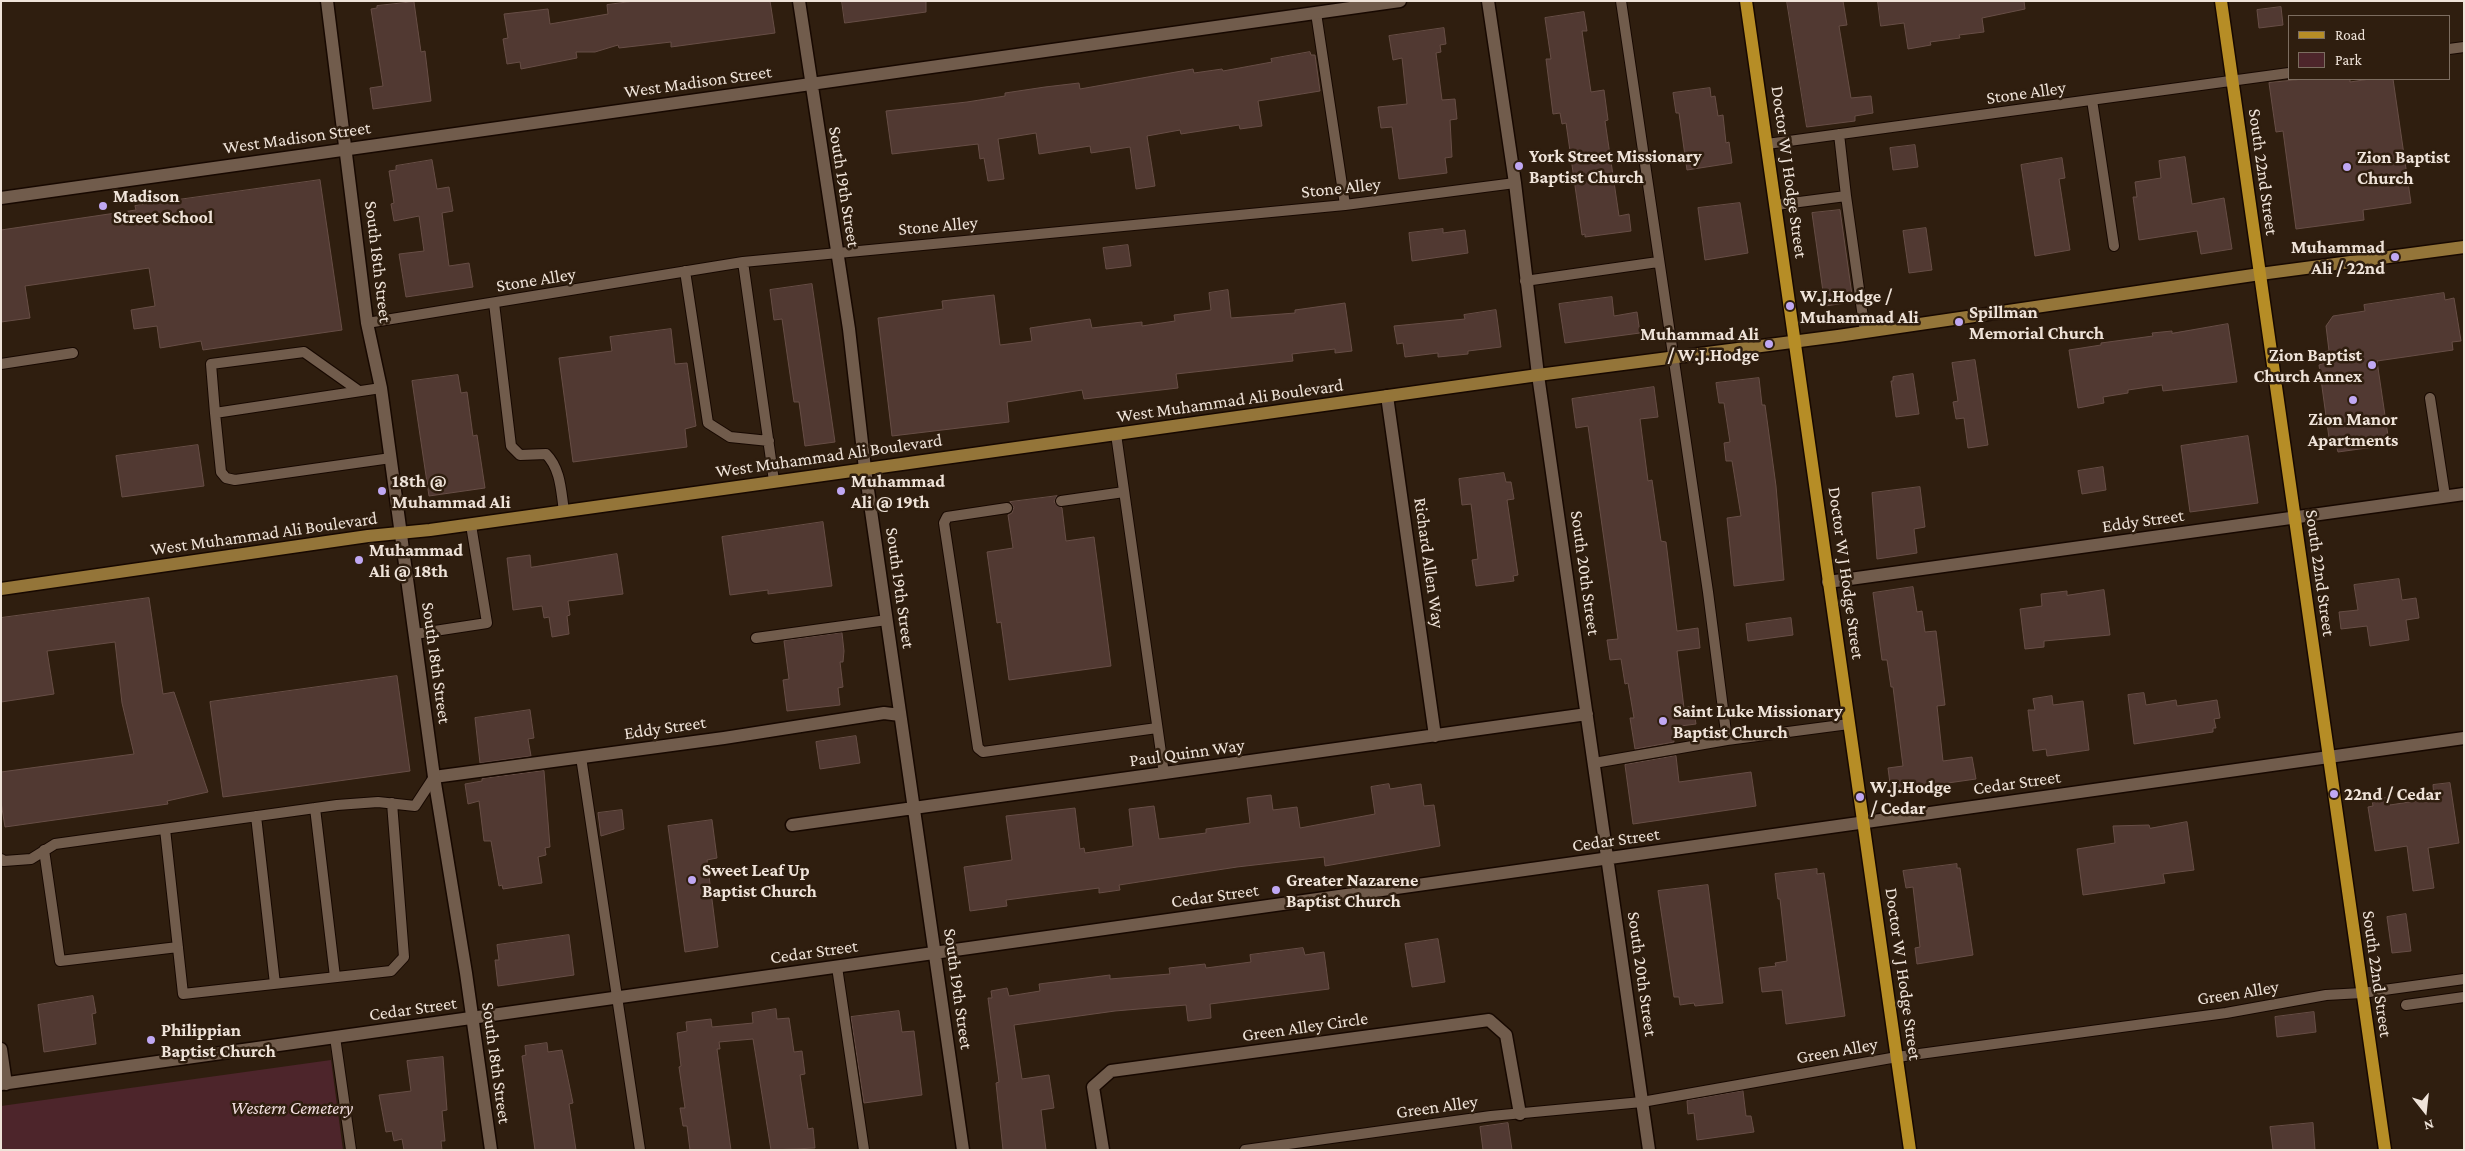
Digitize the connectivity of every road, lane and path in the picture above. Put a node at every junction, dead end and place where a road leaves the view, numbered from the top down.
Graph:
1 (327, 1) edge
2 (799, 1) edge
3 (1400, 1) edge
4 (1488, 1) edge
5 (1621, 1) edge
6 (1746, 1) edge
7 (2221, 1) edge
8 (1316, 13) junction
9 (2464, 46) edge
10 (2450, 49) edge
11 (2288, 73) edge
12 (2232, 81) junction
13 (810, 84) junction
14 (2092, 100) junction
15 (1839, 134) junction
16 (1767, 144) junction
17 (346, 149) junction
18 (1515, 182) junction
19 (1846, 196) junction
20 (1, 198) edge
21 (1345, 205) junction
22 (1776, 205) junction
23 (2114, 246) dead end
24 (2464, 247) edge
25 (836, 252) junction
26 (743, 262) junction
27 (1658, 262) junction
28 (685, 272) junction
29 (2260, 274) junction
30 (1525, 281) junction
31 (494, 303) junction
32 (367, 323) junction
33 (1865, 332) junction
34 (1795, 341) junction
35 (73, 353) dead end
36 (1672, 358) junction
37 (1, 364) edge
38 (1538, 375) junction
39 (381, 388) junction
40 (359, 391) junction
41 (1388, 396) junction
42 (2430, 398) dead end
43 (215, 413) junction
44 (1116, 434) junction
45 (769, 441) junction
46 (391, 458) junction
47 (866, 469) junction
48 (774, 481) junction
49 (1124, 492) junction
50 (2464, 494) edge
51 (2445, 496) junction
52 (1061, 501) dead end
53 (1007, 508) dead end
54 (564, 511) junction
55 (2294, 518) junction
56 (471, 525) junction
57 (400, 533) junction
58 (1828, 582) junction
59 (1, 589) edge
60 (887, 620) junction
61 (415, 634) junction
62 (756, 638) dead end
63 (1587, 714) junction
64 (900, 715) junction
65 (1849, 724) junction
66 (1157, 728) junction
67 (1435, 736) junction
68 (2464, 738) edge
69 (1727, 740) junction
70 (582, 757) junction
71 (2329, 757) junction
72 (1594, 763) junction
73 (1164, 774) junction
74 (434, 777) junction
75 (392, 803) junction
76 (315, 808) junction
77 (913, 809) junction
78 (256, 816) junction
79 (1864, 823) junction
80 (792, 825) dead end
81 (165, 829) junction
82 (44, 850) junction
83 (1608, 858) junction
84 (1, 859) edge
85 (178, 947) junction
86 (935, 953) junction
87 (837, 967) junction
88 (336, 977) junction
89 (2464, 979) edge
90 (275, 984) junction
91 (2362, 993) junction
92 (618, 997) junction
93 (2464, 997) edge
94 (2406, 1005) dead end
95 (472, 1018) junction
96 (335, 1037) junction
97 (1, 1049) edge
98 (1897, 1057) junction
99 (4, 1084) edge
100 (1642, 1102) junction
101 (1520, 1114) junction
102 (351, 1150) edge
103 (491, 1150) edge
104 (640, 1150) edge
105 (864, 1150) edge
106 (963, 1150) edge
107 (1103, 1150) edge
108 (1245, 1150) edge
109 (1649, 1150) edge
110 (1910, 1150) edge
111 (2385, 1150) edge

1 - 17 street, South 18th Street
2 - 13 street, South 19th Street
3 - 8 street, West Madison Street
4 - 18 street, South 20th Street
5 - 27 lane
6 - 16 main road, Doctor W J Hodge Street
7 - 12 main road, South 22nd Street
8 - 13 street, West Madison Street
8 - 21 lane
9 - 10 lane
11 - 12 lane, Stone Alley
12 - 14 lane, Stone Alley
12 - 29 main road, South 22nd Street
13 - 17 street, West Madison Street
13 - 25 street, South 19th Street
14 - 15 lane, Stone Alley
14 - 23 lane
15 - 16 lane, Stone Alley
15 - 19 lane
16 - 22 main road, Doctor W J Hodge Street
17 - 20 street, West Madison Street
17 - 32 street, South 18th Street
18 - 21 lane, Stone Alley
18 - 30 street, South 20th Street
19 - 22 lane
19 - 33 lane
21 - 25 lane, Stone Alley
22 - 34 main road, Doctor W J Hodge Street
24 - 29 main road, West Muhammad Ali Boulevard
25 - 26 lane, Stone Alley
25 - 47 street, South 19th Street
26 - 28 lane, Stone Alley
26 - 45 lane
27 - 30 lane
27 - 36 lane
28 - 31 lane, Stone Alley
28 - 45 lane
29 - 33 main road, West Muhammad Ali Boulevard
29 - 55 main road, South 22nd Street
30 - 38 street, South 20th Street
31 - 32 lane, Stone Alley
31 - 54 lane
32 - 39 street, South 18th Street
33 - 34 main road, West Muhammad Ali Boulevard
34 - 36 main road, West Muhammad Ali Boulevard
34 - 58 main road, Doctor W J Hodge Street
35 - 37 lane
36 - 38 main road, West Muhammad Ali Boulevard
36 - 69 lane
38 - 41 main road, West Muhammad Ali Boulevard
38 - 63 street, South 20th Street
39 - 40 lane
39 - 46 street, South 18th Street
40 - 43 lane
40 - 43 lane
41 - 44 main road, West Muhammad Ali Boulevard
41 - 67 street, Richard Allen Way
42 - 51 lane
43 - 46 lane
44 - 47 main road, West Muhammad Ali Boulevard
44 - 49 lane
45 - 48 lane
46 - 57 street, South 18th Street
47 - 48 main road, West Muhammad Ali Boulevard
47 - 60 street, South 19th Street
48 - 54 main road, West Muhammad Ali Boulevard
49 - 52 lane
49 - 66 lane
50 - 51 street, Eddy Street
51 - 55 street, Eddy Street
53 - 66 lane
54 - 56 main road, West Muhammad Ali Boulevard
55 - 58 street, Eddy Street
55 - 71 main road, South 22nd Street
56 - 57 main road, West Muhammad Ali Boulevard
56 - 61 lane
57 - 59 main road, West Muhammad Ali Boulevard
57 - 61 street, South 18th Street
58 - 65 main road, Doctor W J Hodge Street
60 - 62 lane
60 - 64 street, South 19th Street
61 - 74 street, South 18th Street
63 - 67 street, Paul Quinn Way
63 - 72 street, South 20th Street
64 - 70 street, Eddy Street
64 - 77 street, South 19th Street
65 - 69 lane
65 - 79 main road, Doctor W J Hodge Street
66 - 73 lane
67 - 73 street, Paul Quinn Way
68 - 71 street, Cedar Street
69 - 72 lane
70 - 74 street, Eddy Street
70 - 92 lane
71 - 79 street, Cedar Street
71 - 91 main road, South 22nd Street
72 - 83 street, South 20th Street
73 - 77 street, Paul Quinn Way
74 - 75 lane
74 - 95 street, South 18th Street
75 - 76 lane
75 - 88 lane
76 - 78 lane
76 - 88 lane
77 - 80 street, Paul Quinn Way
77 - 86 street, South 19th Street
78 - 81 lane
78 - 90 lane
79 - 83 street, Cedar Street
79 - 98 main road, Doctor W J Hodge Street
81 - 82 lane
81 - 85 lane
82 - 84 lane
82 - 85 lane
83 - 86 street, Cedar Street
83 - 100 street, South 20th Street
85 - 90 lane
86 - 87 street, Cedar Street
86 - 106 street, South 19th Street
87 - 92 street, Cedar Street
87 - 105 lane
88 - 90 lane
89 - 91 lane, Green Alley
91 - 98 lane, Green Alley
91 - 111 main road, South 22nd Street
92 - 95 street, Cedar Street
92 - 104 lane
93 - 94 lane
95 - 96 street, Cedar Street
95 - 103 street, South 18th Street
96 - 99 street, Cedar Street
96 - 102 lane
97 - 99 street
98 - 100 lane, Green Alley
98 - 110 main road, Doctor W J Hodge Street
100 - 101 lane, Green Alley
100 - 109 street, South 20th Street
101 - 107 street, Green Alley Circle
101 - 108 lane, Green Alley

